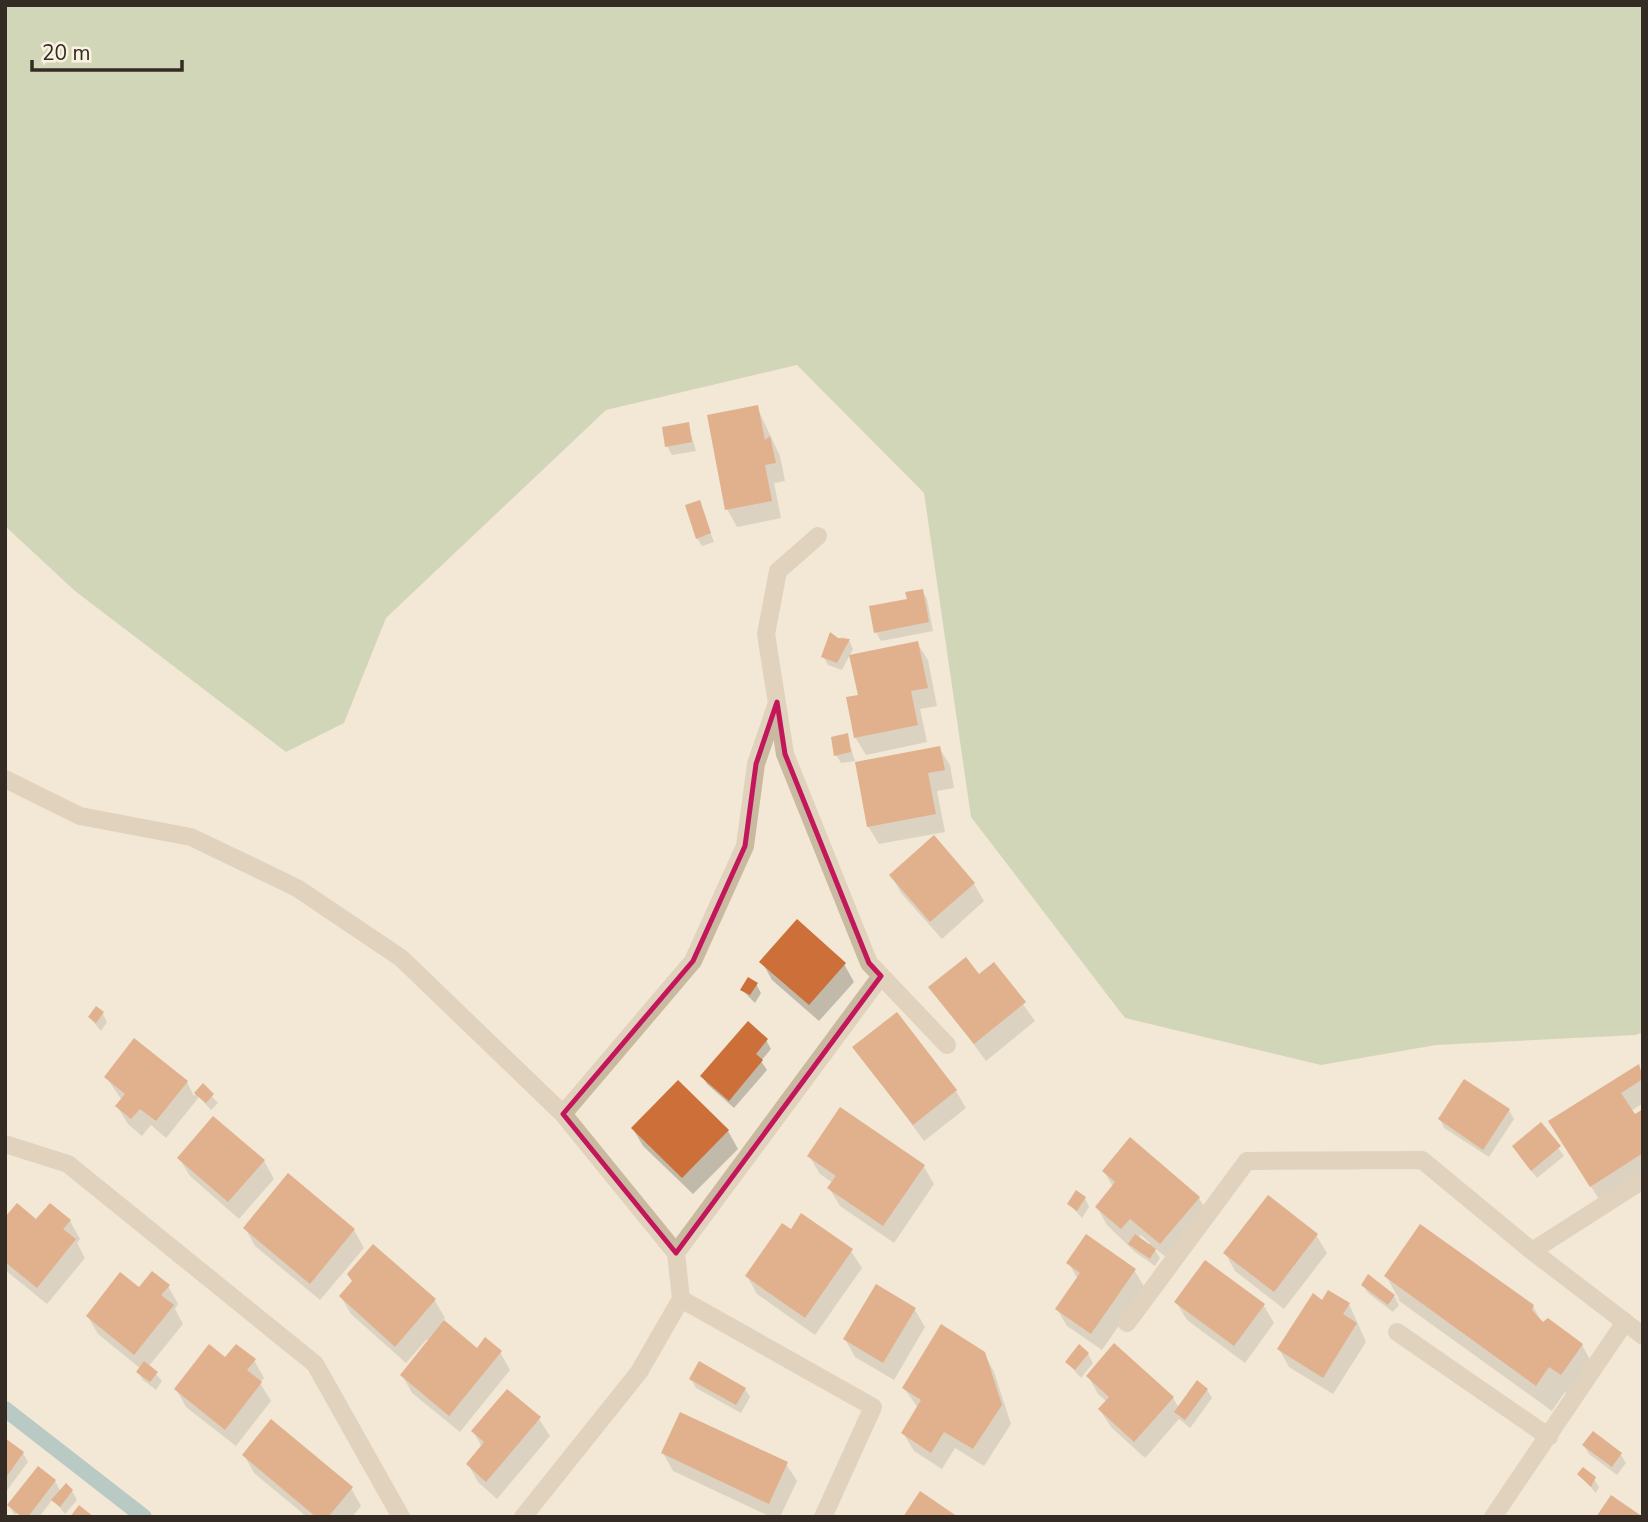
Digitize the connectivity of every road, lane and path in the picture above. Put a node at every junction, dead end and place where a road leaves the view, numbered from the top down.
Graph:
1 (818, 536) dead end
2 (777, 702) junction
3 (5, 779) edge
4 (881, 976) junction
5 (947, 1045) dead end
6 (563, 1114) junction
7 (5, 1144) edge
8 (1643, 1180) edge
9 (1532, 1251) junction
10 (676, 1253) junction
11 (681, 1299) junction
12 (1625, 1322) junction
13 (1126, 1323) dead end
14 (1397, 1332) dead end
15 (1643, 1336) edge
16 (1549, 1437) junction
17 (401, 1517) edge
18 (523, 1517) edge
19 (822, 1517) edge
20 (1493, 1517) edge

1 - 2 street
2 - 4 street
2 - 6 street
3 - 6 street
4 - 5 street
4 - 10 street
6 - 10 street
7 - 17 street
8 - 9 street
9 - 12 street
9 - 13 street
10 - 11 street
11 - 18 street
11 - 19 street
12 - 15 street
12 - 16 street
14 - 16 street
16 - 20 street

